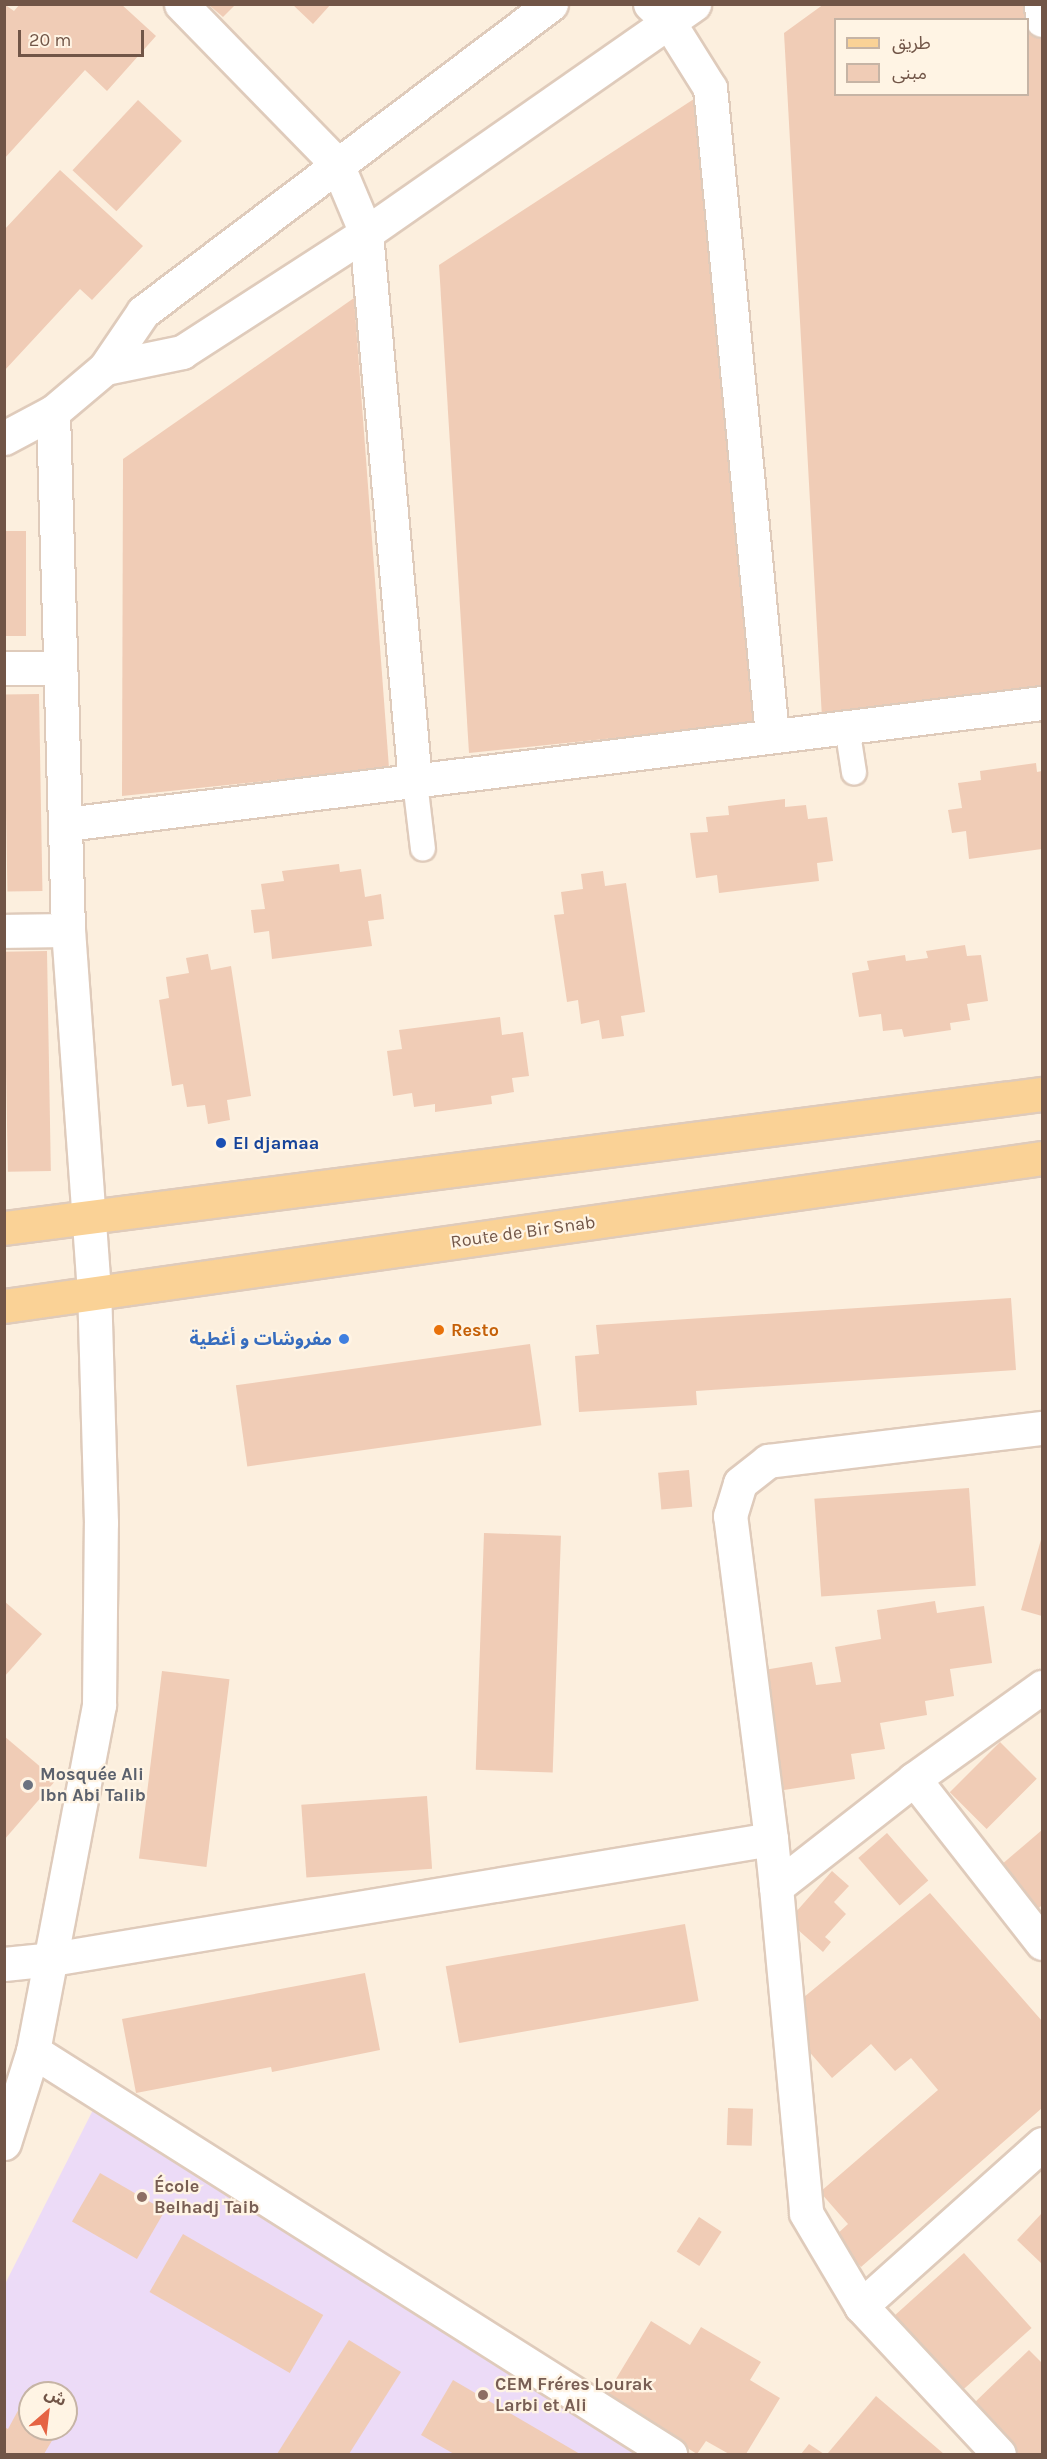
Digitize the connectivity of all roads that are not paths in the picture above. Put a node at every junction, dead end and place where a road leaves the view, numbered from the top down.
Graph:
1 (180, 4) edge
2 (551, 4) edge
3 (1041, 4) edge
4 (671, 10) edge
5 (1042, 20) edge
6 (337, 164) junction
7 (366, 233) junction
8 (105, 369) junction
9 (53, 412) junction
10 (4, 438) edge
11 (4, 668) edge
12 (60, 668) junction
13 (1042, 703) edge
14 (847, 727) junction
15 (772, 736) junction
16 (854, 772) dead end
17 (415, 782) junction
18 (66, 824) junction
19 (423, 849) dead end
20 (68, 930) junction
21 (4, 931) edge
22 (1042, 1094) edge
23 (1042, 1158) edge
24 (88, 1216) junction
25 (4, 1228) edge
26 (94, 1292) junction
27 (4, 1306) edge
28 (1042, 1428) edge
29 (1042, 1688) edge
30 (914, 1779) junction
31 (771, 1839) junction
32 (776, 1887) junction
33 (1042, 1943) edge
34 (52, 1959) junction
35 (4, 1964) edge
36 (33, 2051) junction
37 (4, 2143) edge
38 (1042, 2144) edge
39 (861, 2306) junction
40 (670, 2454) edge
41 (999, 2454) edge

1 - 6 street
2 - 6 street
3 - 5 street
4 - 7 street
4 - 15 street
6 - 7 street
6 - 8 street
7 - 8 street
7 - 17 street
8 - 9 street
9 - 10 street
9 - 12 street
11 - 12 street
12 - 18 street
13 - 14 street
14 - 15 street
14 - 16 lane
15 - 17 street
17 - 18 street
17 - 19 lane
18 - 20 street
20 - 21 street
20 - 24 street
22 - 24 main road
23 - 26 main road, Route de Bir Snab
24 - 25 main road
24 - 26 street
26 - 27 main road, Route de Bir Snab
26 - 34 street
28 - 31 street
29 - 30 street
30 - 32 street
30 - 33 street
31 - 32 street
31 - 34 street
32 - 39 street
34 - 35 street
34 - 36 street
36 - 37 street
36 - 40 street
38 - 39 street
39 - 41 street

